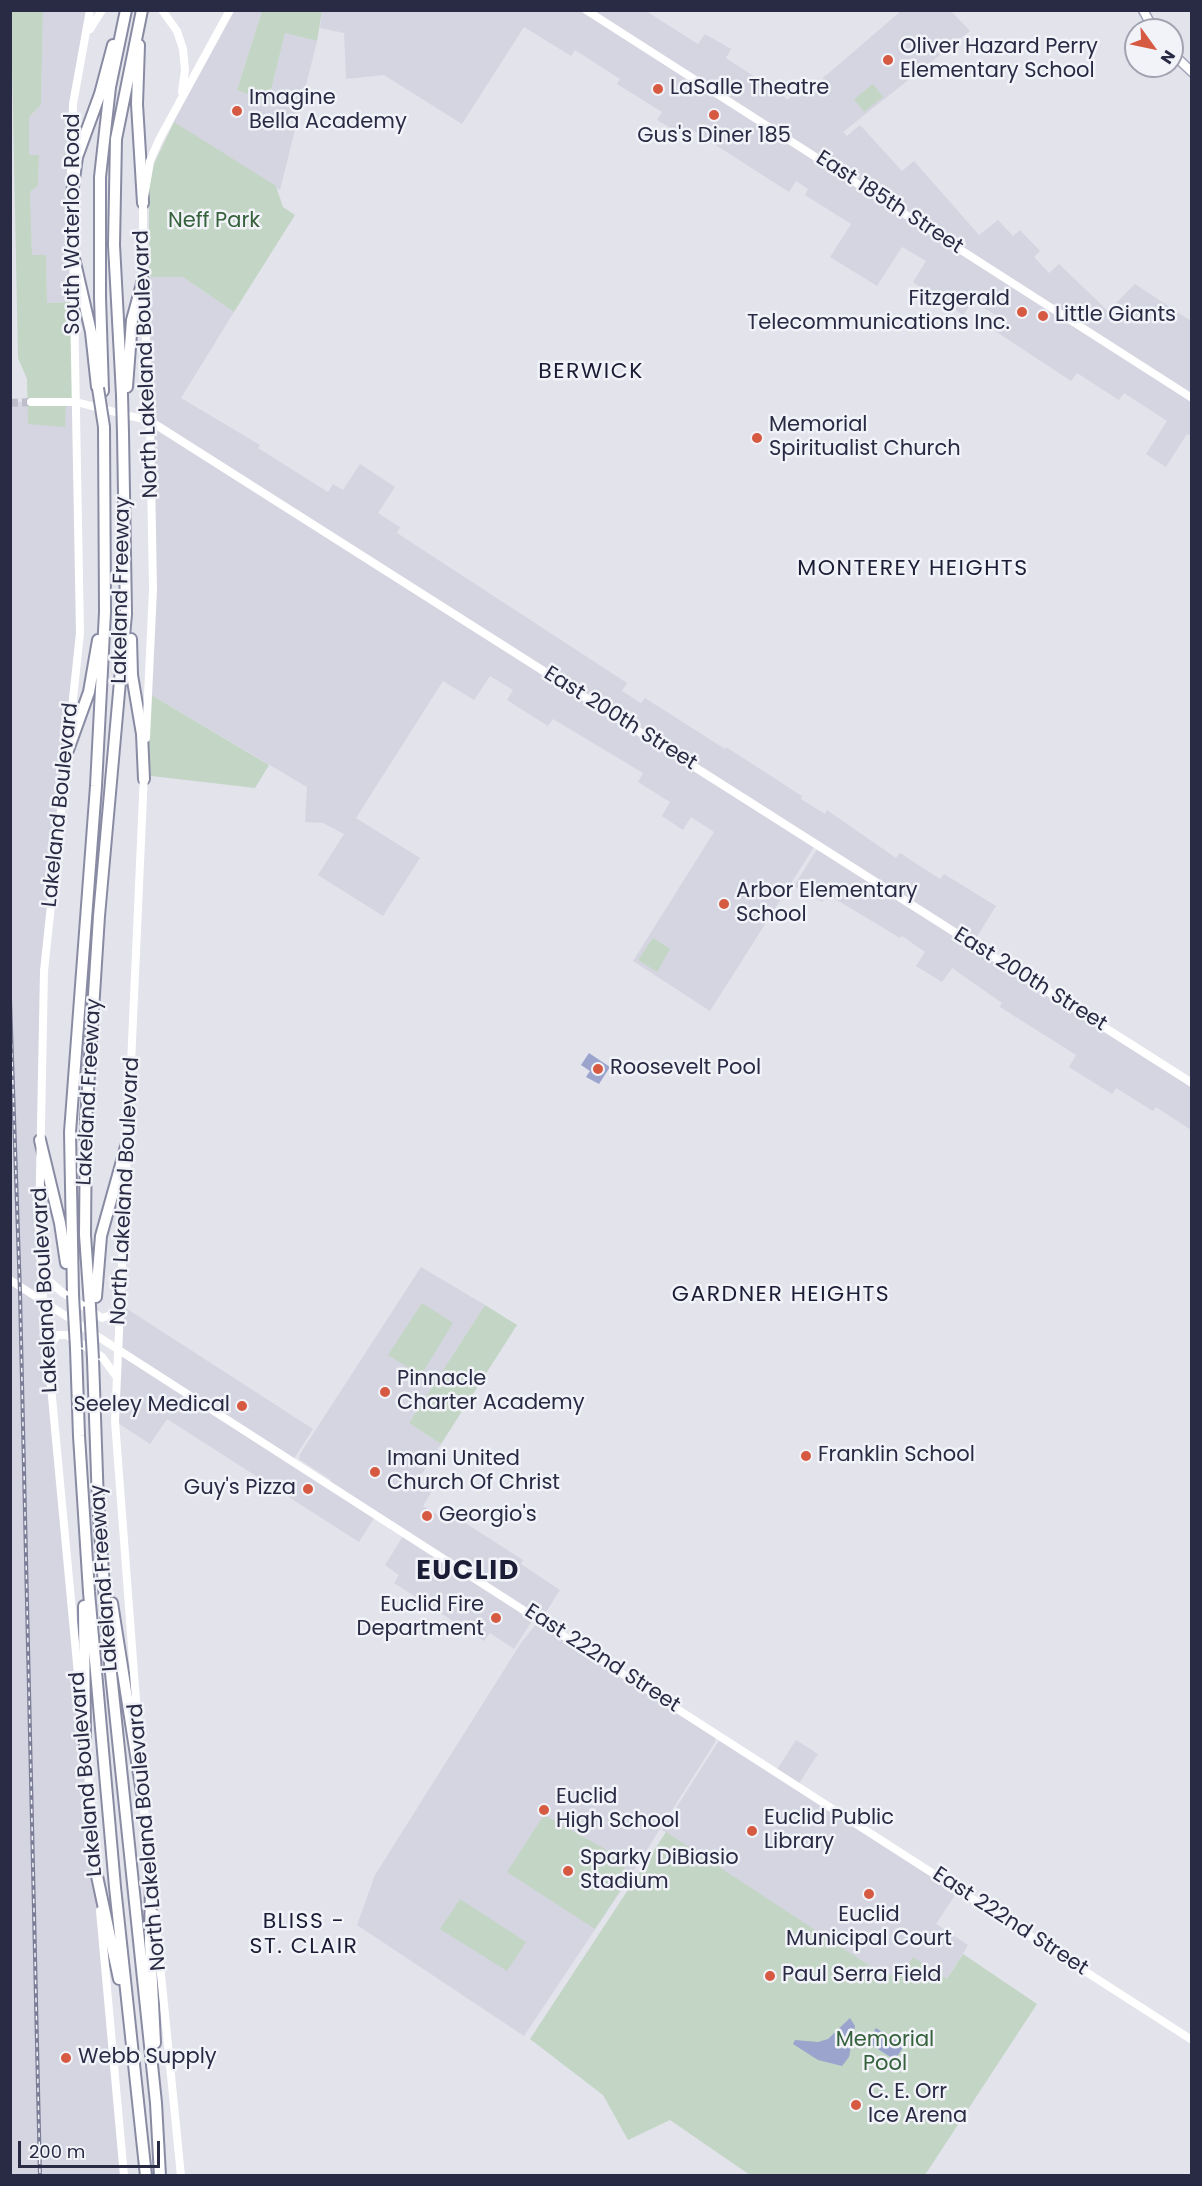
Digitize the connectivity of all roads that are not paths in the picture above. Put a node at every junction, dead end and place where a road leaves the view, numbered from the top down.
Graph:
1 (90, 10) edge
2 (102, 10) edge
3 (142, 10) edge
4 (162, 10) edge
5 (230, 10) edge
6 (586, 10) edge
7 (124, 15) edge
8 (139, 27) junction
9 (85, 43) junction
10 (181, 100) junction
11 (72, 194) junction
12 (142, 204) junction
13 (74, 258) junction
14 (143, 280) junction
15 (100, 389) junction
16 (124, 395) junction
17 (1191, 398) edge
18 (31, 402) tunnel mouth
19 (76, 402) junction
20 (150, 421) junction
21 (168, 431) junction
22 (150, 443) junction
23 (106, 556) junction
24 (126, 614) junction
25 (68, 750) junction
26 (144, 779) junction
27 (1191, 1083) edge
28 (40, 1140) junction
29 (127, 1143) junction
30 (41, 1274) junction
31 (10, 1280) edge
32 (73, 1295) junction
33 (43, 1301) junction
34 (92, 1308) junction
35 (120, 1312) junction
36 (119, 1349) junction
37 (48, 1350) junction
38 (117, 1377) junction
39 (85, 1546) junction
40 (102, 1552) junction
41 (85, 1745) junction
42 (142, 1792) junction
43 (97, 1876) junction
44 (151, 1881) junction
45 (1191, 2040) edge
46 (135, 2063) junction
47 (156, 2103) junction
48 (124, 2175) edge
49 (146, 2175) edge
50 (160, 2175) edge
51 (181, 2175) edge

1 - 9 street, South Waterloo Road
2 - 9 street
3 - 8 highway
4 - 10 street
5 - 10 street, North Lakeland Boulevard
6 - 17 street, East 185th Street
7 - 11 highway
7 - 15 highway, Lakeland Freeway
8 - 12 highway
8 - 16 highway
9 - 11 street, South Waterloo Road
10 - 12 street, North Lakeland Boulevard
11 - 13 street, South Waterloo Road
12 - 14 street, North Lakeland Boulevard
13 - 15 highway
13 - 19 street, South Waterloo Road
14 - 16 highway
14 - 20 street, North Lakeland Boulevard
15 - 23 highway, Lakeland Freeway, bridge
16 - 24 highway, Lakeland Freeway, bridge
18 - 19 street, East 200th Street
19 - 20 street, East 200th Street
19 - 25 street, Lakeland Boulevard
20 - 21 street, East 200th Street
20 - 22 street, North Lakeland Boulevard
21 - 22 street
21 - 27 street, East 200th Street
22 - 26 street, North Lakeland Boulevard
23 - 25 highway
23 - 32 highway, Lakeland Freeway
24 - 26 highway
24 - 34 highway, Lakeland Freeway
25 - 28 street, Lakeland Boulevard
26 - 29 street, North Lakeland Boulevard
28 - 30 street, Lakeland Boulevard
28 - 32 highway
29 - 34 highway
29 - 35 street, North Lakeland Boulevard
30 - 33 street, Lakeland Boulevard
30 - 35 street
31 - 33 street, East 222nd Street
32 - 39 highway, Lakeland Freeway, bridge
33 - 36 street, East 222nd Street
33 - 37 street, Lakeland Boulevard
34 - 40 highway, Lakeland Freeway, bridge
35 - 36 street, North Lakeland Boulevard
36 - 38 street, North Lakeland Boulevard
36 - 45 street, East 222nd Street
37 - 38 street
37 - 41 street, Lakeland Boulevard
38 - 42 street, North Lakeland Boulevard
39 - 41 highway
39 - 46 highway, Lakeland Freeway
40 - 42 highway
40 - 47 highway, Lakeland Freeway
41 - 43 street, Lakeland Boulevard
42 - 44 street, North Lakeland Boulevard
43 - 46 highway
43 - 48 street, Lakeland Boulevard
44 - 47 highway
44 - 51 street, North Lakeland Boulevard
46 - 49 highway, Lakeland Freeway
47 - 50 highway, Lakeland Freeway

